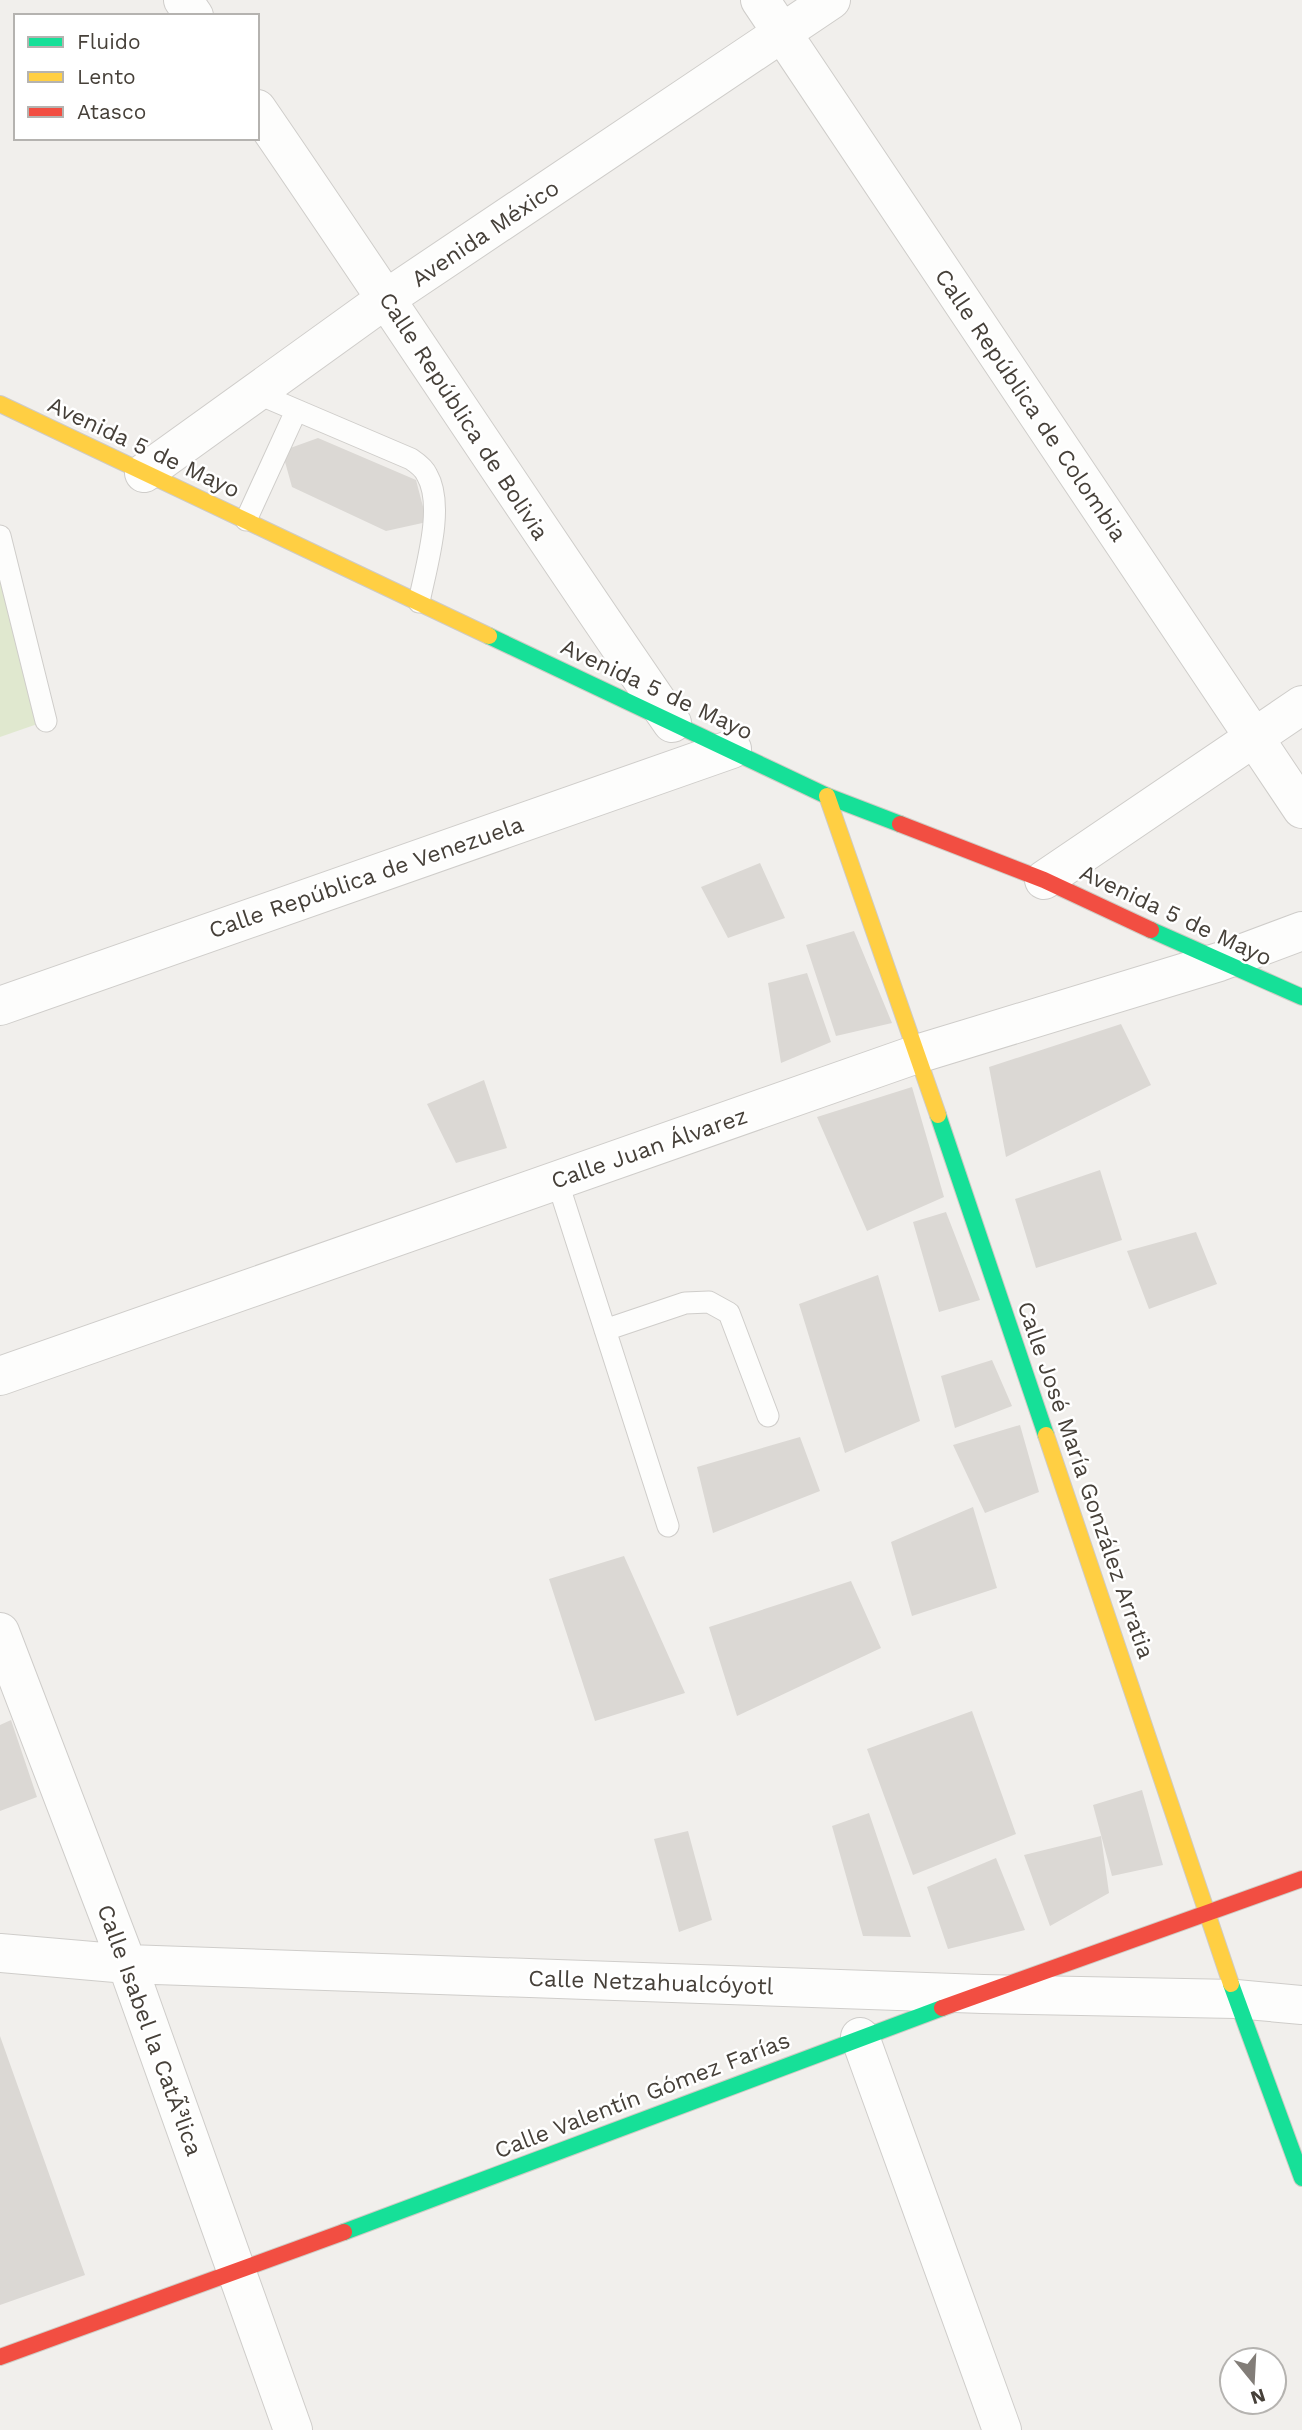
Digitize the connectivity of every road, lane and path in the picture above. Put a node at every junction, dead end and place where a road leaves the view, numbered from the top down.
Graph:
1 (761, 0) edge
2 (831, 0) edge
3 (783, 33) junction
4 (259, 112) edge
5 (387, 298) junction
6 (254, 392) junction
7 (0, 404) edge
8 (296, 411) junction
9 (144, 473) junction
10 (246, 520) junction
11 (0, 536) edge
12 (419, 602) junction
13 (1302, 705) edge
14 (46, 721) dead end
15 (672, 723) junction
16 (1254, 738) junction
17 (732, 749) junction
18 (827, 796) junction
19 (1302, 809) edge
20 (1044, 880) junction
21 (1302, 931) edge
22 (1219, 961) junction
23 (1302, 997) edge
24 (0, 1006) edge
25 (918, 1054) junction
26 (557, 1180) junction
27 (605, 1331) junction
28 (0, 1376) edge
29 (768, 1416) dead end
30 (668, 1526) dead end
31 (0, 1632) edge
32 (1302, 1880) edge
33 (1209, 1914) junction
34 (0, 1953) edge
35 (127, 1964) junction
36 (983, 1994) junction
37 (1236, 1999) junction
38 (1302, 2005) edge
39 (860, 2037) junction
40 (1302, 2178) edge
41 (237, 2273) junction
42 (0, 2357) edge
43 (293, 2430) edge
44 (1002, 2430) edge

1 - 3 street, Calle República de Colombia
2 - 3 street, Avenida México
3 - 5 street, Avenida México
3 - 16 street, Calle República de Colombia
4 - 5 street, Calle República de Bolivia
5 - 6 street, Avenida México
5 - 15 street, Calle República de Bolivia
6 - 8 lane
6 - 9 street, Avenida México
7 - 9 main road, Avenida 5 de Mayo
8 - 10 lane
8 - 12 lane
9 - 10 main road, Avenida 5 de Mayo
10 - 12 main road, Avenida 5 de Mayo
11 - 14 lane
12 - 15 main road, Avenida 5 de Mayo
13 - 16 street
15 - 17 main road, Avenida 5 de Mayo
16 - 19 street, Calle República de Colombia
16 - 20 street
17 - 18 main road, Avenida 5 de Mayo
17 - 24 street, Calle República de Venezuela
18 - 20 main road, Avenida 5 de Mayo
18 - 25 main road, Calle José María González Arratia
20 - 22 main road, Avenida 5 de Mayo
21 - 22 street, Calle Juan Álvarez
22 - 23 main road, Avenida 5 de Mayo
22 - 25 street, Calle Juan Álvarez
25 - 26 street, Calle Juan Álvarez
25 - 33 main road, Calle José María González Arratia
26 - 27 lane
26 - 28 street, Calle Juan Álvarez
27 - 29 lane
27 - 30 lane
31 - 35 street, Calle Isabel la CatÃ³lica
32 - 33 main road, Calle Valentín Gómez Farías
33 - 36 main road, Calle Valentín Gómez Farías
33 - 37 main road, Calle José María González Arratia
34 - 35 street, Calle Netzahualcóyotl
35 - 36 street, Calle Netzahualcóyotl
35 - 41 street, Calle Isabel la CatÃ³lica
36 - 37 street, Calle Netzahualcóyotl
36 - 39 main road, Calle Valentín Gómez Farías
37 - 38 street, Calle Netzahualcóyotl
37 - 40 main road, Calle José María González Arratia
39 - 41 main road, Calle Valentín Gómez Farías
39 - 44 street
41 - 42 main road, Calle Valentín Gómez Farías
41 - 43 street, Calle Isabel la CatÃ³lica

